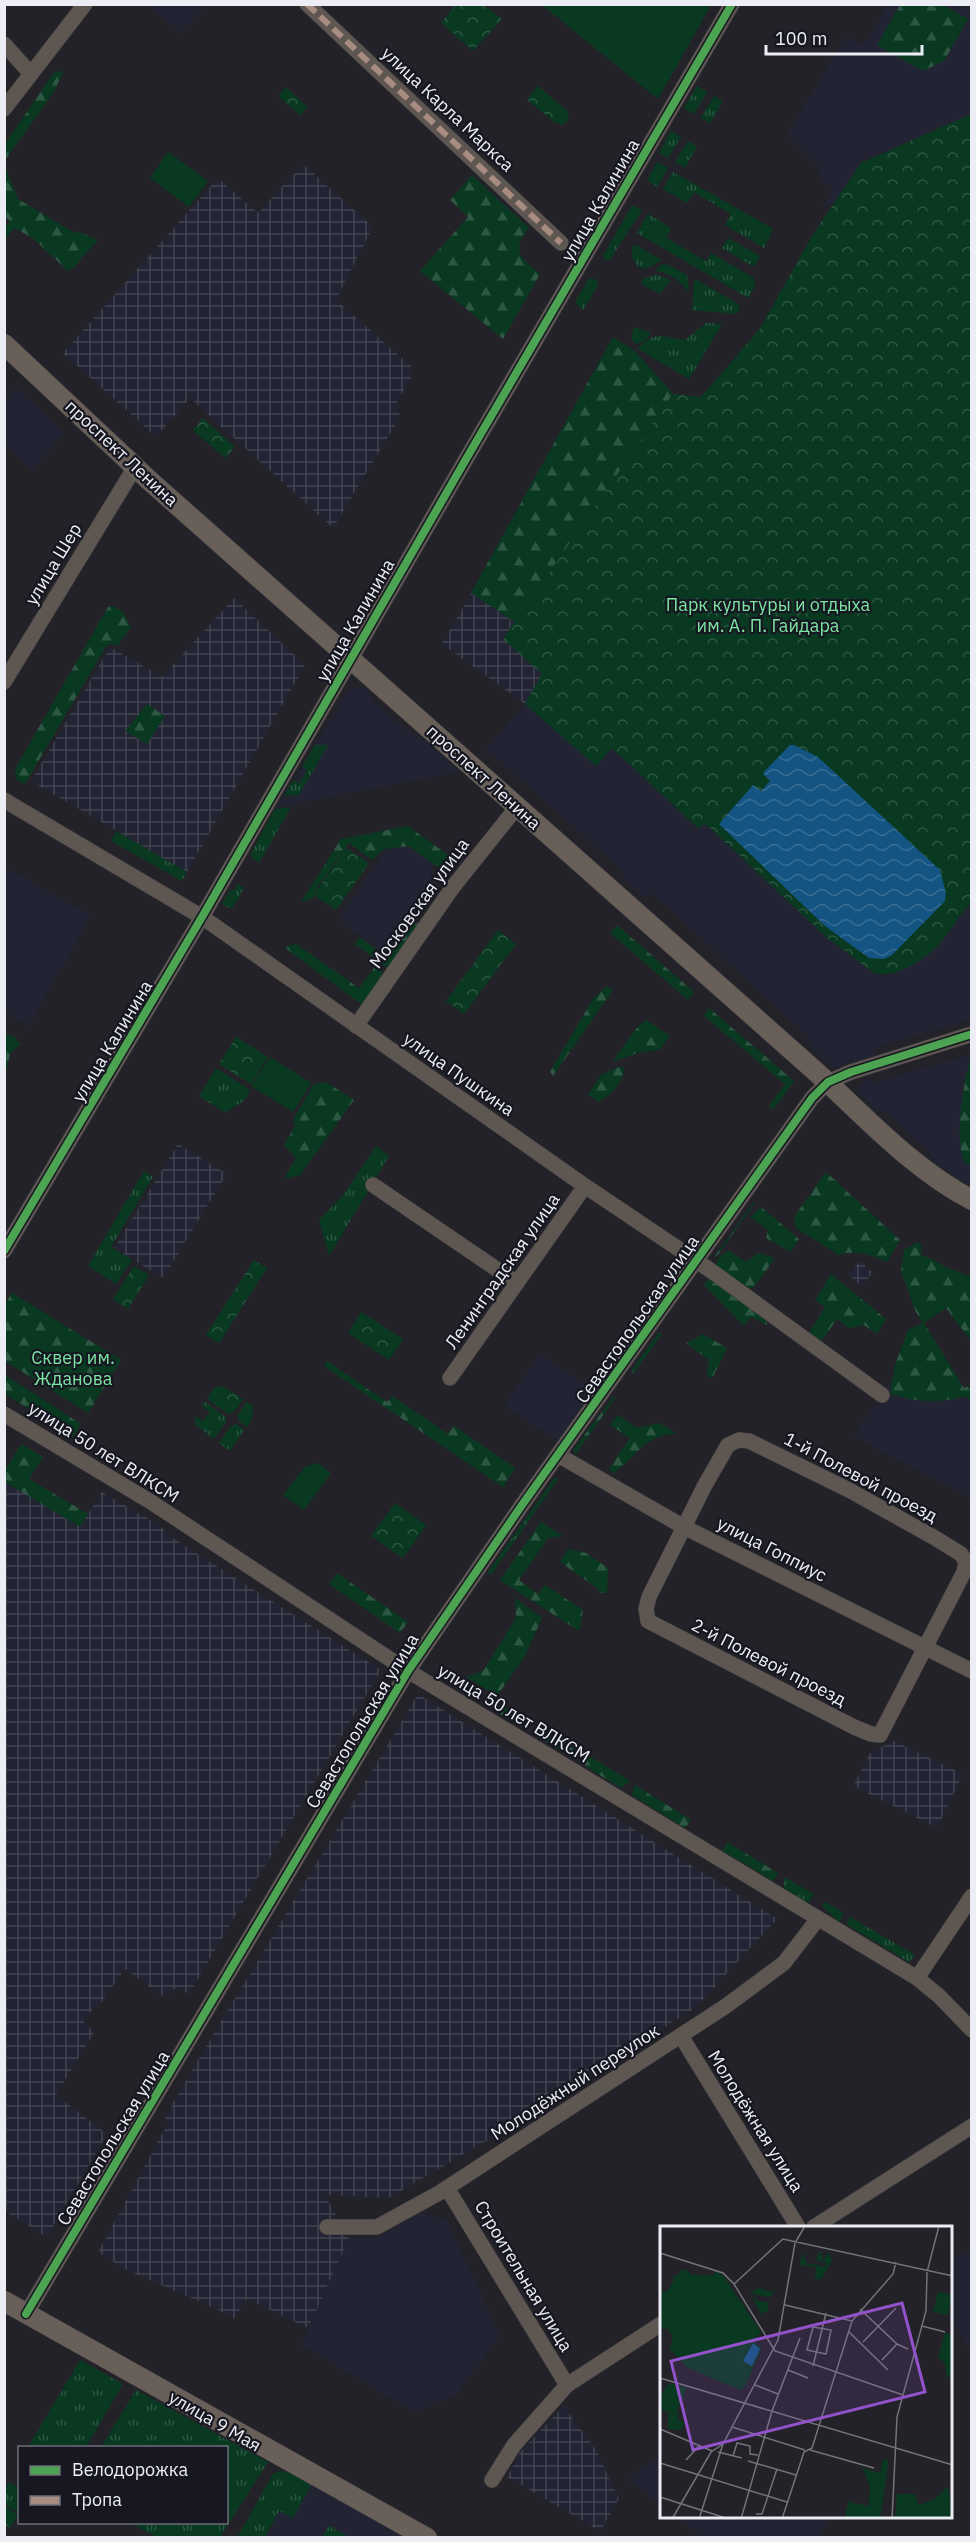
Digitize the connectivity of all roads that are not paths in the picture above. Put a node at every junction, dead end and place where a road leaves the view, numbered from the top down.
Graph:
1 (85, 4) edge
2 (307, 4) edge
3 (732, 4) edge
4 (4, 44) edge
5 (31, 74) junction
6 (4, 109) edge
7 (561, 243) dead end
8 (4, 344) edge
9 (135, 467) junction
10 (352, 657) junction
11 (4, 682) edge
12 (4, 800) edge
13 (517, 807) junction
14 (202, 917) junction
15 (356, 1026) junction
16 (972, 1034) edge
17 (828, 1082) junction
18 (373, 1185) dead end
19 (585, 1186) junction
20 (972, 1200) edge
21 (4, 1251) edge
22 (696, 1261) junction
23 (517, 1283) junction
24 (450, 1378) dead end
25 (882, 1395) dead end
26 (4, 1414) edge
27 (558, 1455) junction
28 (684, 1527) junction
29 (925, 1648) junction
30 (408, 1671) junction
31 (972, 1671) edge
32 (972, 1896) edge
33 (818, 1920) junction
34 (917, 1978) junction
35 (972, 2030) edge
36 (681, 2036) junction
37 (972, 2126) edge
38 (447, 2188) junction
39 (797, 2226) edge
40 (815, 2226) edge
41 (327, 2227) dead end
42 (4, 2301) edge
43 (26, 2314) junction
44 (660, 2325) edge
45 (567, 2385) junction
46 (492, 2480) dead end
47 (427, 2538) edge

1 - 5 street
2 - 7 street, улица Карла Маркса
3 - 10 street, улица Калинина
4 - 5 street
5 - 6 street
8 - 9 main road, проспект Ленина
9 - 10 main road, проспект Ленина
9 - 11 street, улица Шер
10 - 13 main road, проспект Ленина
10 - 14 street, улица Калинина
12 - 14 street, улица Пушкина
13 - 15 street, Московская улица
13 - 17 main road, проспект Ленина
14 - 15 street, улица Пушкина
14 - 21 street, улица Калинина
15 - 19 street, улица Пушкина
16 - 17 street
17 - 20 main road, проспект Ленина
17 - 22 street, Севастопольская улица
18 - 23 street
19 - 22 street, улица Пушкина
19 - 23 street, Ленинградская улица
22 - 25 street, улица Пушкина
22 - 27 street, Севастопольская улица
23 - 24 street, Ленинградская улица
26 - 30 street, улица 50 лет ВЛКСМ
27 - 28 street, улица Гоппиус
27 - 30 street, Севастопольская улица
28 - 29 street, улица Гоппиус
28 - 29 street, 2-й Полевой проезд
28 - 29 street, 1-й Полевой проезд
29 - 31 street, улица Гоппиус
30 - 33 street, улица 50 лет ВЛКСМ
30 - 43 street, Севастопольская улица
32 - 34 street
33 - 34 street, улица 50 лет ВЛКСМ
33 - 36 street, Молодёжный переулок
34 - 35 street, улица 50 лет ВЛКСМ
36 - 38 street, Молодёжный переулок
36 - 39 street, Молодёжная улица
37 - 40 street
38 - 41 street, Молодёжный переулок
38 - 45 street, Строительная улица
42 - 43 main road, улица 9 Мая
43 - 47 main road, улица 9 Мая
44 - 45 street
45 - 46 street

